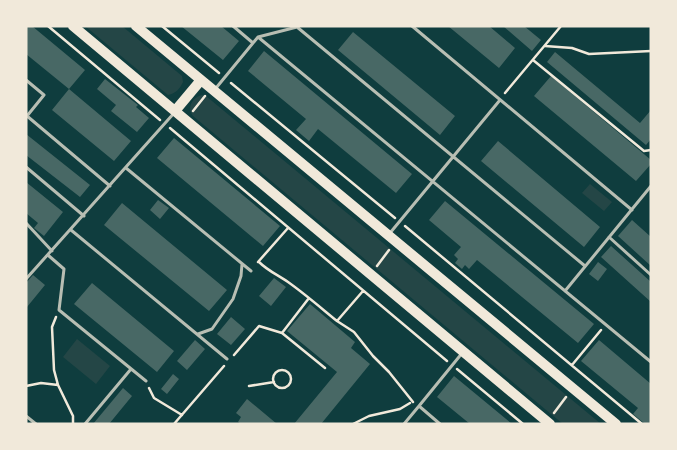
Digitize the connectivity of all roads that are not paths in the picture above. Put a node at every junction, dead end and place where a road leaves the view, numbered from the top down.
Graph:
1 (73, 26) edge
2 (136, 26) edge
3 (233, 26) edge
4 (304, 26) edge
5 (412, 26) edge
6 (297, 28) junction
7 (258, 37) junction
8 (253, 43) junction
9 (200, 80) junction
10 (27, 82) edge
11 (212, 90) junction
12 (500, 100) junction
13 (175, 111) junction
14 (453, 157) junction
15 (26, 167) edge
16 (126, 168) junction
17 (433, 181) junction
18 (110, 186) junction
19 (651, 186) edge
20 (632, 210) junction
21 (84, 216) junction
22 (26, 223) edge
23 (72, 230) junction
24 (609, 237) junction
25 (392, 238) junction
26 (52, 251) junction
27 (49, 256) junction
28 (242, 264) junction
29 (585, 266) junction
30 (251, 271) road end
31 (651, 275) edge
32 (26, 279) edge
33 (565, 291) junction
34 (198, 334) junction
35 (464, 352) junction
36 (227, 359) dead end
37 (651, 362) edge
38 (131, 368) junction
39 (146, 381) road end
40 (419, 406) junction
41 (26, 416) edge
42 (548, 422) edge
43 (36, 424) edge
44 (85, 424) edge
45 (404, 424) edge
46 (440, 424) edge
47 (616, 424) edge

1 - 13 main road
2 - 9 main road
3 - 8 lane
4 - 6 lane
5 - 12 lane
6 - 7 lane
6 - 14 lane
7 - 8 lane
7 - 17 lane
8 - 11 lane
9 - 11 main road
9 - 13 main road
10 - 18 lane
11 - 25 main road
12 - 14 lane
12 - 20 lane
13 - 16 lane
13 - 35 main road
14 - 17 lane
14 - 29 lane
15 - 21 lane
16 - 18 lane
16 - 28 lane
17 - 25 lane
17 - 33 lane
18 - 21 lane
19 - 20 lane
20 - 24 lane
21 - 23 lane
22 - 26 lane
23 - 26 lane
23 - 34 lane
24 - 29 lane
24 - 31 lane
25 - 47 main road
26 - 27 lane
27 - 32 lane
27 - 38 lane
28 - 30 lane
28 - 34 lane
29 - 33 lane
33 - 37 lane
34 - 36 lane
35 - 40 lane
35 - 42 main road
38 - 39 lane
38 - 44 lane
40 - 45 lane
40 - 46 lane
41 - 43 lane

